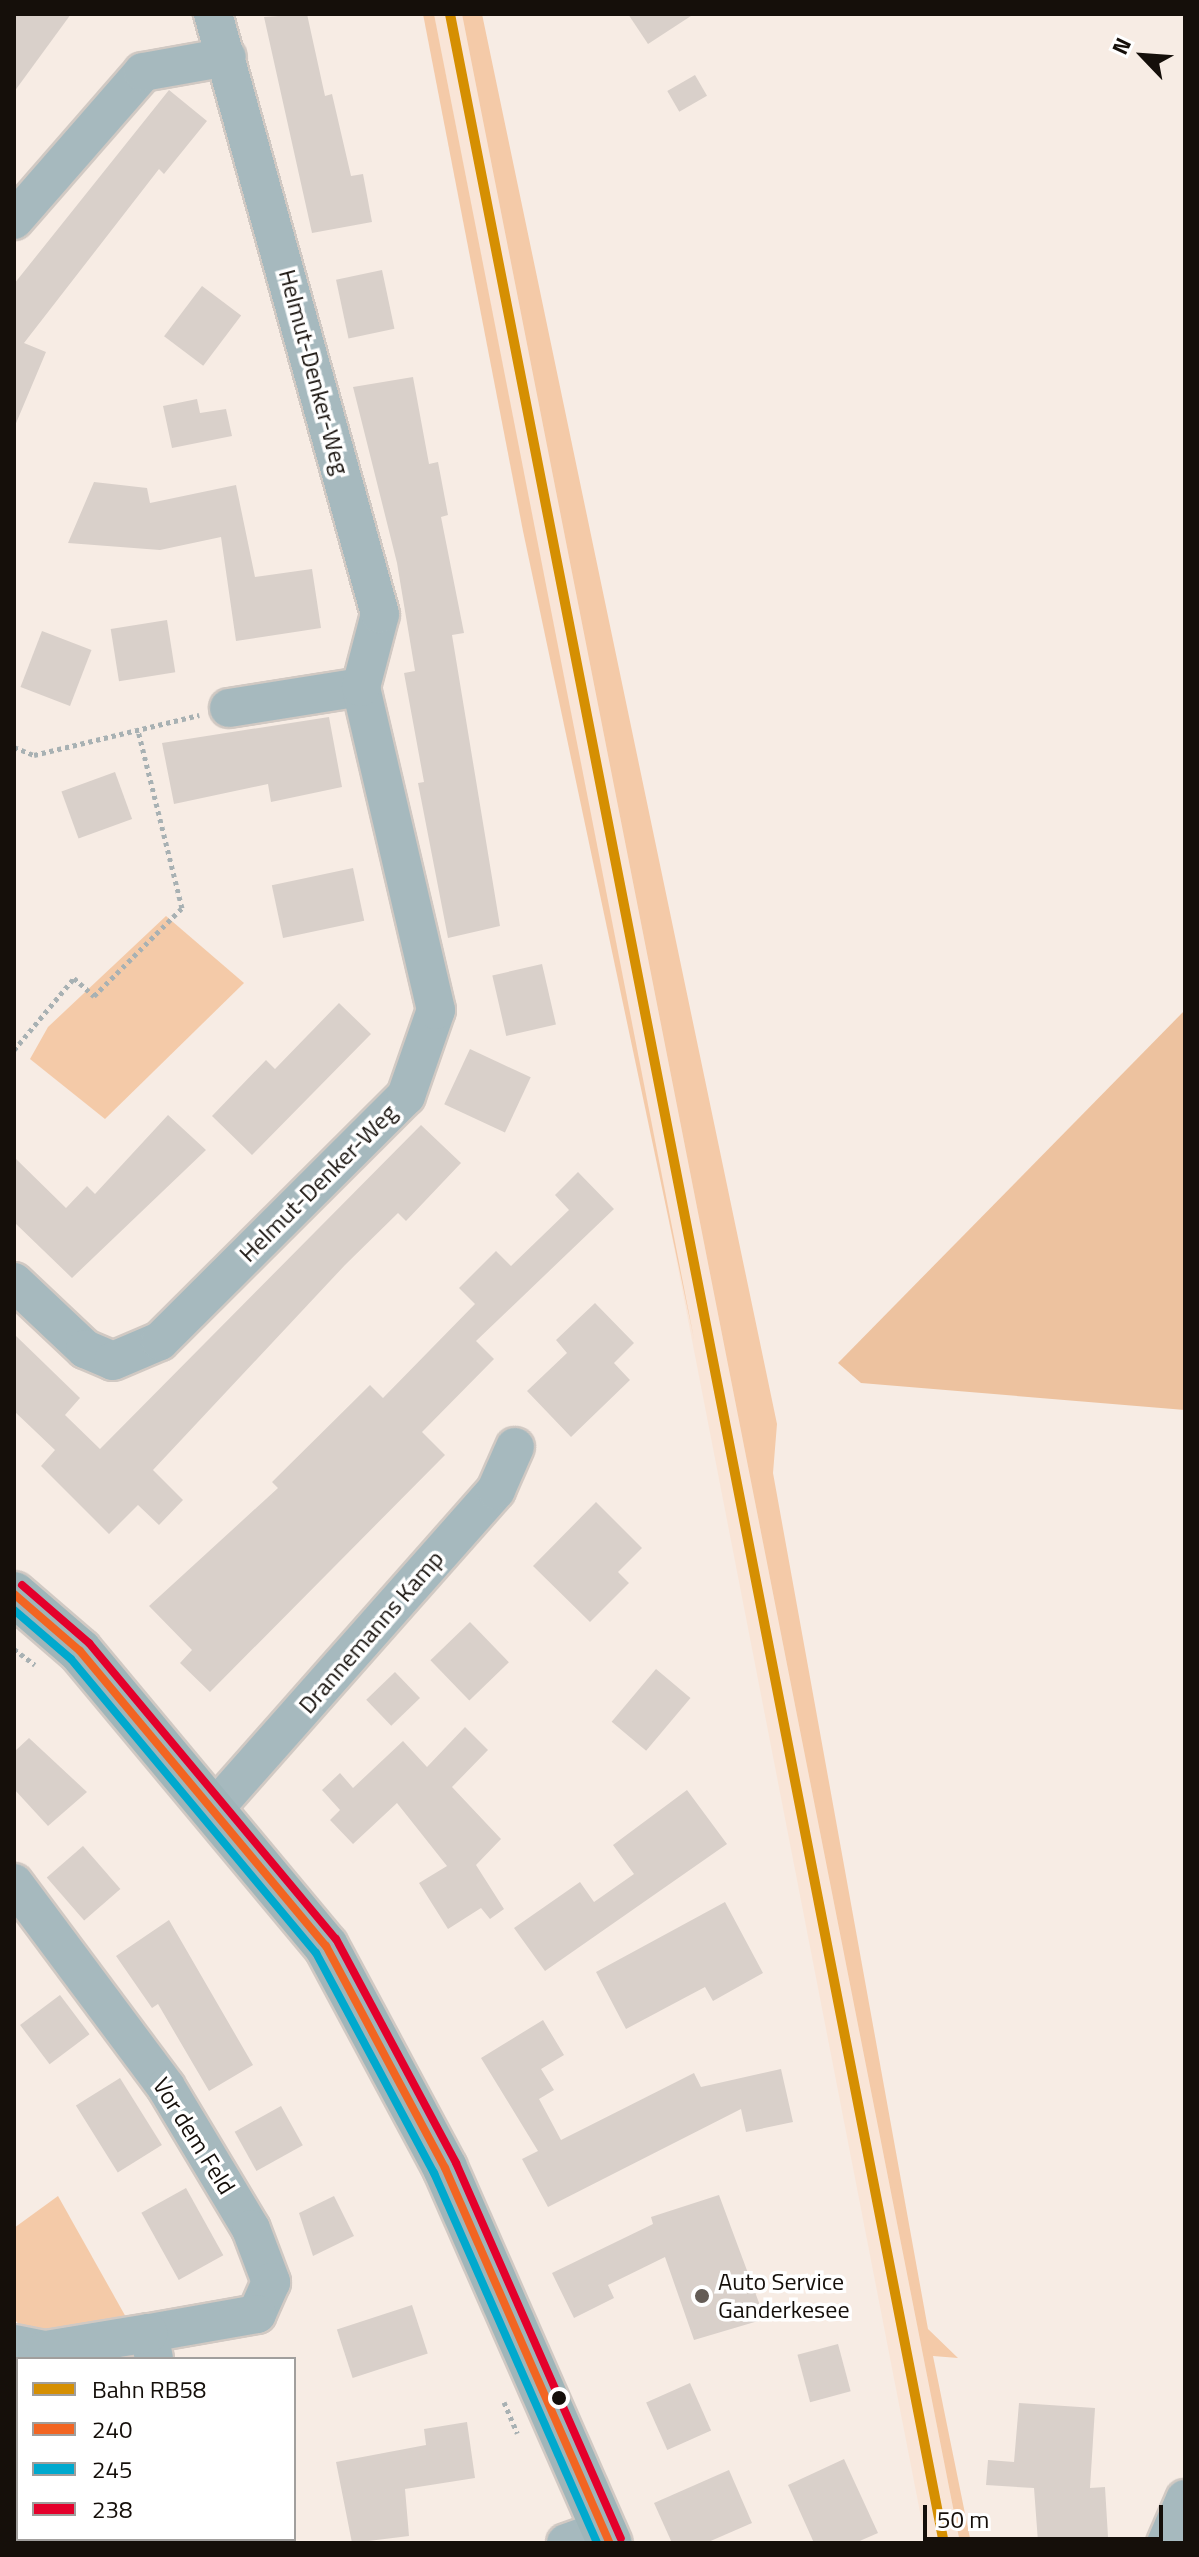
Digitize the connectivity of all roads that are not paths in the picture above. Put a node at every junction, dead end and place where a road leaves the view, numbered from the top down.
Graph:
1 (213, 14) edge
2 (227, 57) junction
3 (14, 220) edge
4 (361, 687) junction
5 (229, 708) road end
6 (14, 1282) edge
7 (515, 1447) dead end
8 (14, 1594) edge
9 (215, 1808) junction
10 (14, 1883) edge
11 (14, 2344) edge
12 (152, 2346) edge
13 (1185, 2499) edge
14 (594, 2538) edge
15 (1166, 2543) edge

1 - 2 street, Helmut-Denker-Weg
2 - 3 street
2 - 4 street, Helmut-Denker-Weg
4 - 5 street
4 - 6 street, Helmut-Denker-Weg
7 - 9 street, Drannemanns Kamp
8 - 9 street
9 - 14 street
10 - 12 street, Vor dem Feld
11 - 12 street, Vor dem Feld
13 - 15 street

